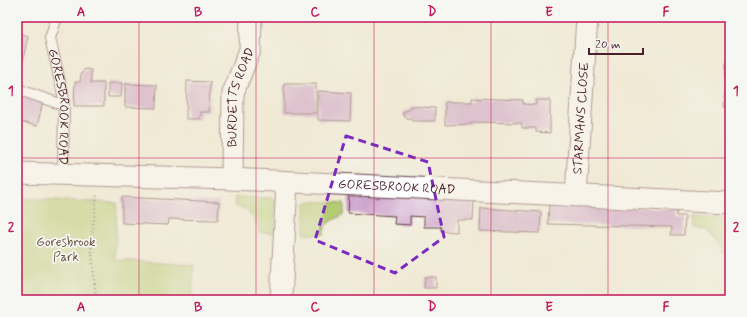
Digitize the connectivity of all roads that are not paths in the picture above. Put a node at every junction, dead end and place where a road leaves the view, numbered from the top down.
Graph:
1 (57, 17) edge
2 (251, 17) edge
3 (587, 17) edge
4 (17, 89) edge
5 (63, 105) junction
6 (17, 173) edge
7 (63, 174) junction
8 (232, 179) junction
9 (287, 182) junction
10 (576, 196) junction
11 (730, 203) edge
12 (280, 300) edge

1 - 5 lane, GORESBROOK ROAD
2 - 8 street, BURDETTS ROAD
3 - 10 street, STARMANS CLOSE
4 - 5 lane
5 - 7 lane, GORESBROOK ROAD
6 - 7 street, GORESBROOK ROAD
7 - 8 street, GORESBROOK ROAD
8 - 9 street, GORESBROOK ROAD
9 - 10 street, GORESBROOK ROAD
9 - 12 street
10 - 11 street, GORESBROOK ROAD

